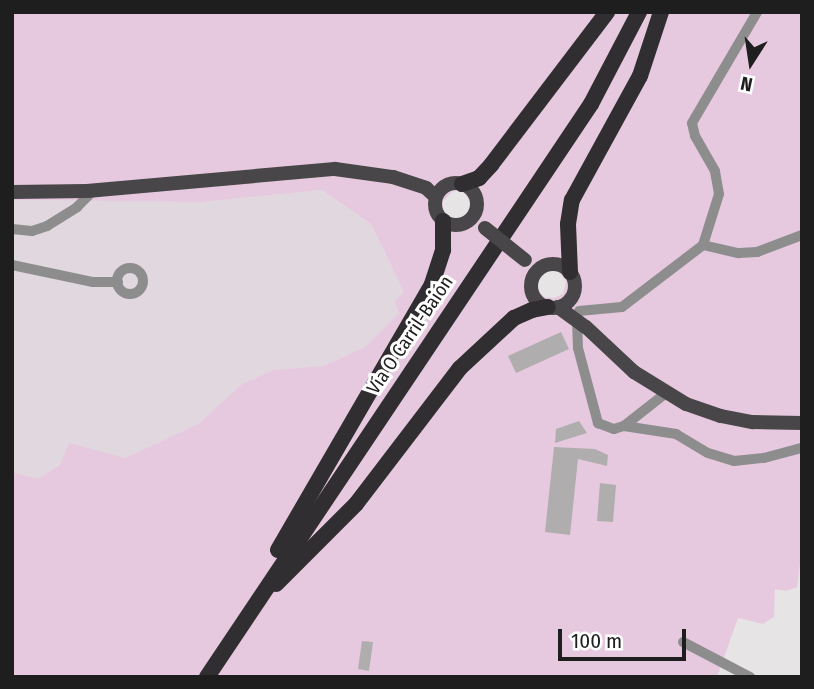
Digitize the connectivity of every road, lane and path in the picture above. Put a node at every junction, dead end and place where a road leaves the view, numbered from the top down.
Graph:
1 (607, 12) edge
2 (639, 12) edge
3 (661, 12) edge
4 (757, 12) edge
5 (462, 184) junction
6 (93, 191) junction
7 (12, 192) edge
8 (436, 197) junction
9 (472, 219) junction
10 (443, 221) junction
11 (12, 229) edge
12 (802, 235) edge
13 (703, 245) junction
14 (12, 265) edge
15 (538, 270) junction
16 (570, 272) junction
17 (117, 282) dead end
18 (574, 292) junction
19 (553, 307) junction
20 (580, 319) junction
21 (666, 393) junction
22 (802, 423) edge
23 (624, 426) junction
24 (802, 448) edge
25 (683, 642) dead end
26 (209, 673) edge
27 (750, 677) edge

1 - 5 highway
2 - 26 highway, Vía O Carril-Baión
3 - 16 highway
4 - 13 street
5 - 8 main road
5 - 9 main road
6 - 7 main road
6 - 8 main road
6 - 11 street
8 - 10 main road
9 - 10 main road
9 - 15 main road, bridge
10 - 26 highway
12 - 13 street
13 - 20 street
14 - 17 street
15 - 16 main road
15 - 19 main road
16 - 18 main road
18 - 19 main road
18 - 20 main road
19 - 20 main road
19 - 26 highway
20 - 21 main road
20 - 23 street
21 - 22 main road
21 - 23 street
23 - 24 street
25 - 27 street

